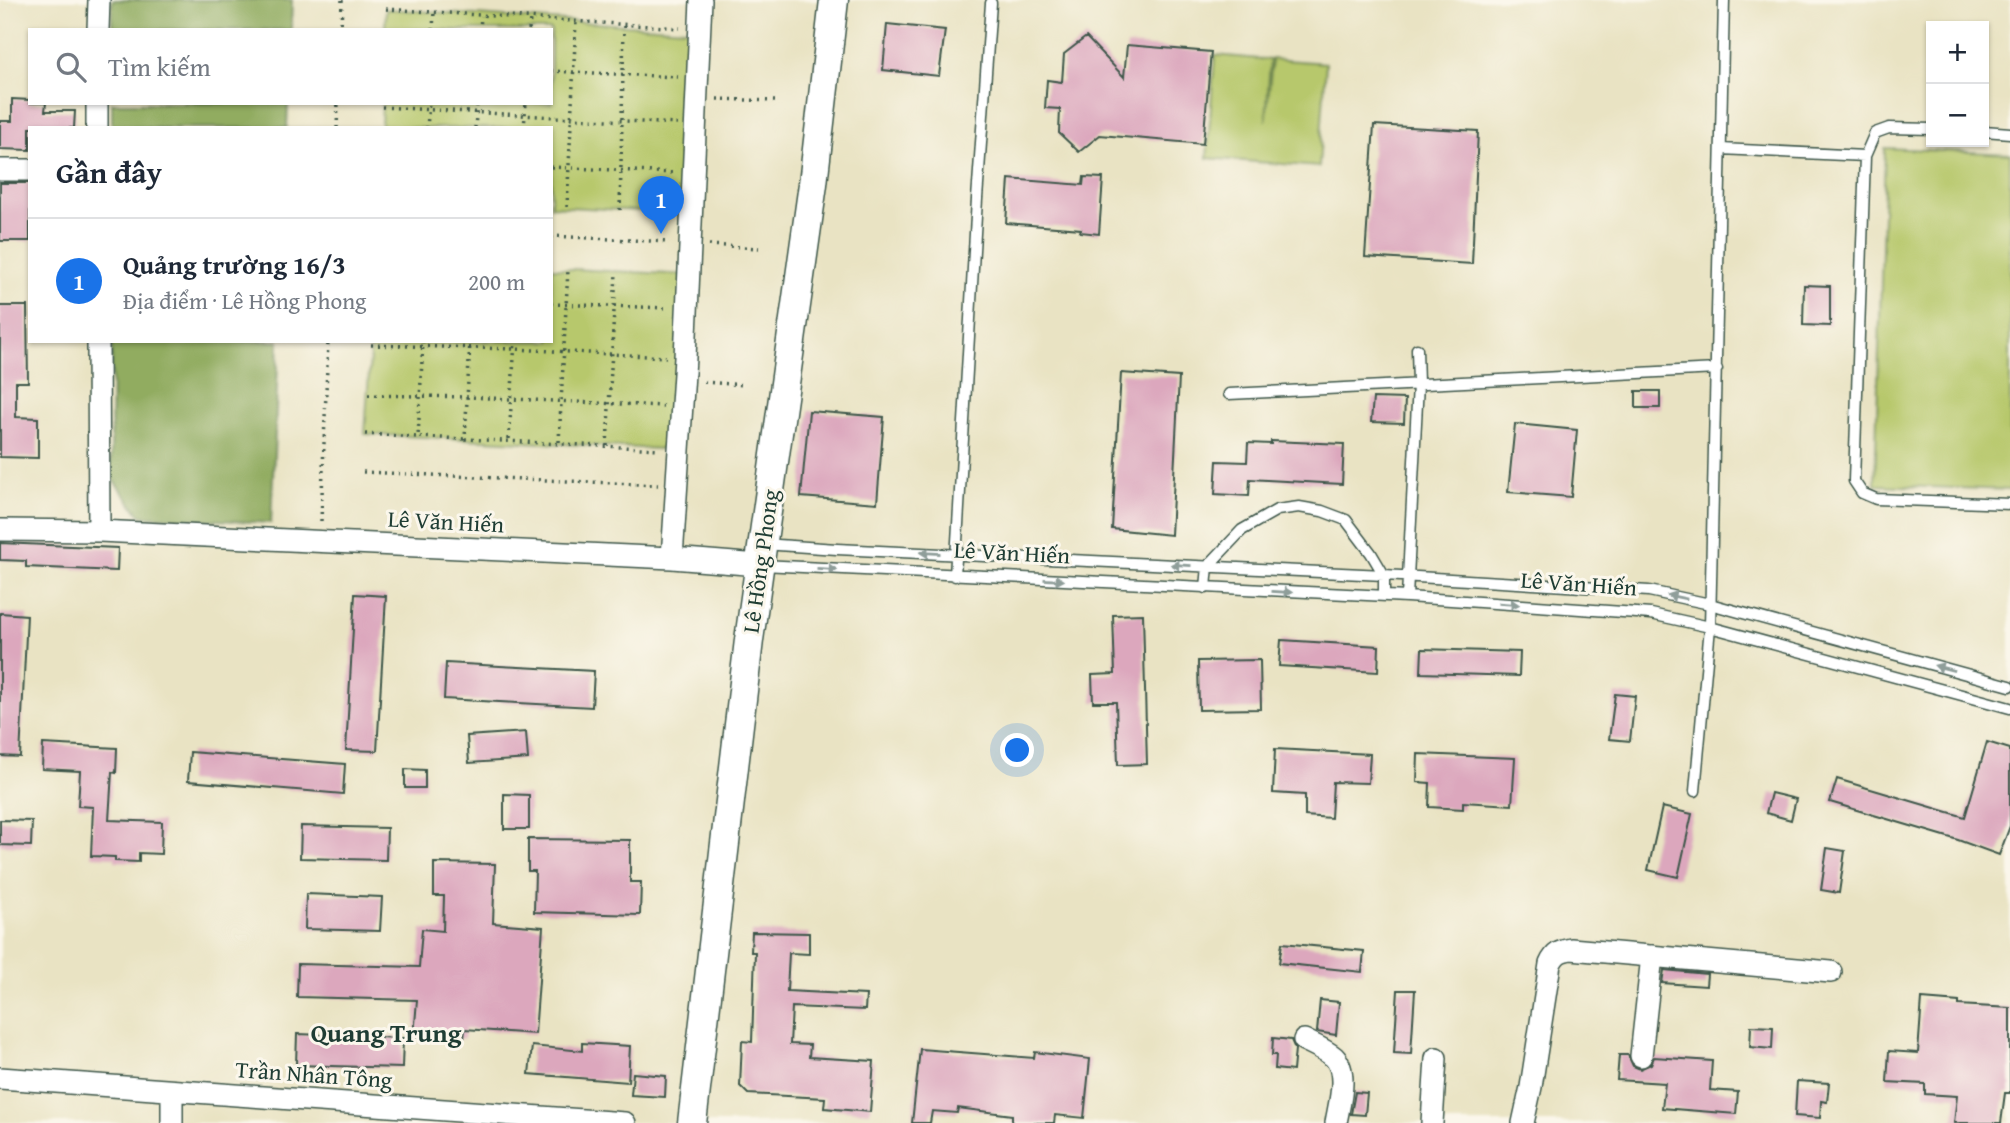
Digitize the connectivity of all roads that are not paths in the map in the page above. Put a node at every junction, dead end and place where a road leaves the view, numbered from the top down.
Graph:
1 (99, 0) edge
2 (701, 0) edge
3 (834, 0) edge
4 (1724, 0) edge
5 (991, 3) dead end
6 (98, 28) edge
7 (97, 105) edge
8 (97, 126) edge
9 (1926, 129) edge
10 (1989, 131) edge
11 (2010, 132) edge
12 (1721, 149) junction
13 (1866, 156) junction
14 (0, 170) edge
15 (28, 170) edge
16 (98, 343) edge
17 (1417, 349) dead end
18 (1717, 369) junction
19 (1418, 384) junction
20 (1229, 394) dead end
21 (2010, 504) edge
22 (0, 530) edge
23 (99, 531) junction
24 (760, 554) junction
25 (956, 555) junction
26 (672, 558) junction
27 (1208, 566) junction
28 (1384, 575) junction
29 (955, 576) junction
30 (1408, 576) junction
31 (1206, 588) junction
32 (1384, 596) junction
33 (1407, 597) junction
34 (1710, 604) junction
35 (1710, 627) junction
36 (2010, 686) edge
37 (2010, 708) edge
38 (1695, 791) dead end
39 (1652, 956) junction
40 (1831, 972) dead end
41 (1304, 1040) dead end
42 (1642, 1056) dead end
43 (1436, 1058) dead end
44 (0, 1078) edge
45 (172, 1091) junction
46 (484, 1118) edge
47 (172, 1123) edge
48 (625, 1123) edge
49 (692, 1123) edge
50 (1336, 1123) edge
51 (1432, 1123) edge
52 (1523, 1123) edge

1 - 6 street
2 - 26 street
3 - 24 street, Lê Hồng Phong
4 - 12 lane
5 - 25 lane
7 - 8 street
9 - 13 lane
10 - 11 lane
12 - 13 lane
12 - 18 lane
13 - 21 lane
14 - 15 street
16 - 23 street
17 - 19 lane
18 - 19 lane
18 - 34 lane
19 - 20 lane
19 - 30 lane
22 - 23 street, Lê Văn Hiến
23 - 26 street, Lê Văn Hiến
25 -> 24 lane, Lê Văn Hiến
24 - 26 street, Lê Văn Hiến
24 -> 29 lane, Lê Văn Hiến
24 - 49 street, Lê Hồng Phong
27 -> 25 lane, Lê Văn Hiến
25 - 29 lane
27 - 28 lane, Lê Văn Hiến
27 - 28 lane
27 - 31 lane
28 - 30 lane, Lê Văn Hiến
28 - 32 lane
29 -> 31 lane, Lê Văn Hiến
30 - 33 lane
34 -> 30 lane, Lê Văn Hiến
31 -> 32 lane, Lê Văn Hiến
32 - 33 lane, Lê Văn Hiến
33 -> 35 lane, Lê Văn Hiến
34 - 35 lane
36 -> 34 lane, Lê Văn Hiến
35 - 37 lane, Lê Văn Hiến
35 - 38 lane
39 - 40 street
39 - 42 street
39 - 52 street
41 - 50 street
43 - 51 street
44 - 45 street, Trần Nhân Tông
45 - 46 street, Trần Nhân Tông
45 - 47 street
46 - 48 street, Trần Nhân Tông

